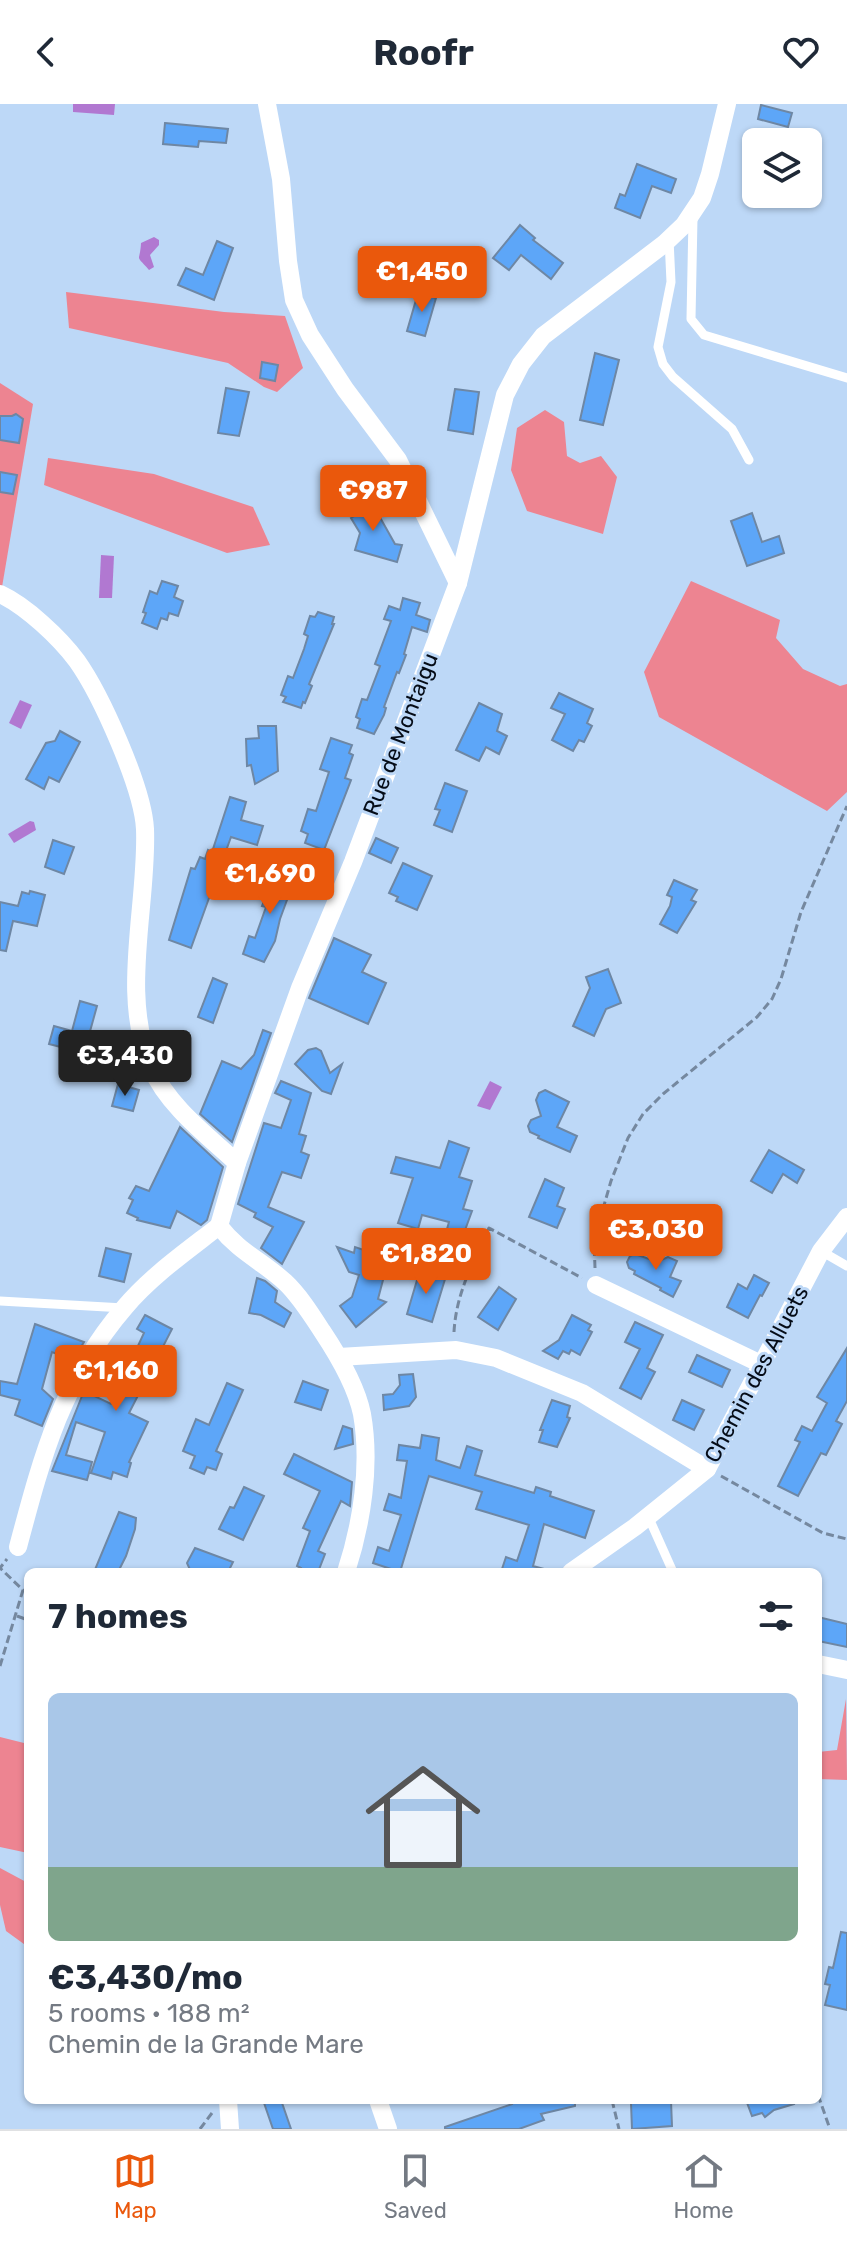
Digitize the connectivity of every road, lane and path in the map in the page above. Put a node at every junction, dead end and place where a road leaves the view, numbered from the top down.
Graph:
1 (267, 104) edge
2 (727, 104) edge
3 (693, 210) junction
4 (669, 239) junction
5 (847, 378) edge
6 (749, 460) dead end
7 (458, 583) junction
8 (0, 594) edge
9 (847, 806) edge
10 (237, 1163) junction
11 (847, 1217) edge
12 (219, 1226) junction
13 (821, 1251) junction
14 (847, 1266) edge
15 (596, 1285) junction
16 (0, 1301) edge
17 (124, 1308) junction
18 (456, 1350) junction
19 (339, 1357) junction
20 (761, 1364) junction
21 (707, 1469) junction
22 (648, 1516) junction
23 (847, 1539) edge
24 (18, 1547) dead end
25 (0, 1568) edge
26 (347, 1568) edge
27 (576, 1568) edge
28 (671, 1568) edge
29 (15, 1616) junction
30 (24, 1619) edge
31 (822, 1665) edge
32 (0, 1666) edge
33 (847, 1670) edge
34 (228, 2104) edge
35 (379, 2104) edge
36 (613, 2104) edge
37 (821, 2104) edge
38 (230, 2129) edge
39 (388, 2129) edge
40 (619, 2129) edge
41 (830, 2129) edge

1 - 7 street
2 - 3 street, Rue de Montaigu
3 - 4 street, Rue de Montaigu
3 - 5 lane
4 - 6 lane
4 - 7 street, Rue de Montaigu
7 - 10 street, Rue de Montaigu
8 - 10 street
9 - 15 path
10 - 12 street, Rue de Montaigu
11 - 13 street, Chemin des Alluets
12 - 17 street
12 - 19 street
13 - 14 lane
13 - 20 street, Chemin des Alluets
15 - 18 path
15 - 20 street
16 - 17 lane
17 - 24 street
18 - 19 street
18 - 21 street
19 - 26 street
20 - 21 street, Chemin des Alluets
21 - 22 street, Chemin des Alluets
21 - 23 path
22 - 27 street, Chemin des Alluets
22 - 28 lane
25 - 29 path
29 - 30 path
29 - 32 path
31 - 33 street
34 - 38 street
35 - 39 street
36 - 40 path
37 - 41 path

